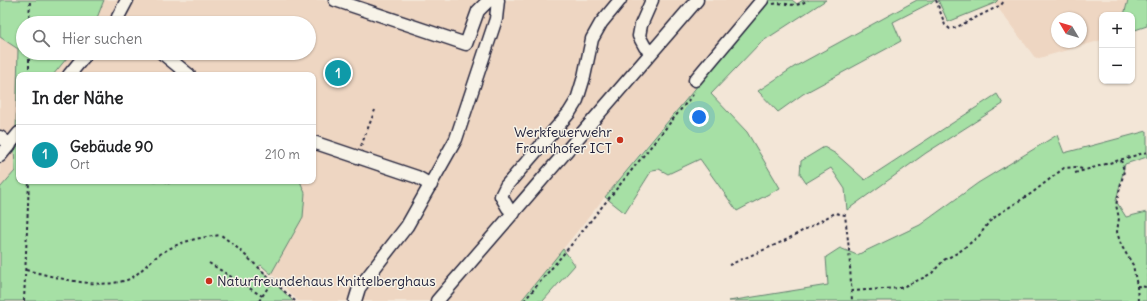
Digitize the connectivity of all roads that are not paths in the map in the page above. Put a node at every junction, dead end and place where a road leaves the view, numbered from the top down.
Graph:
1 (127, 0) edge
2 (335, 0) edge
3 (491, 0) edge
4 (498, 0) edge
5 (620, 0) edge
6 (652, 0) edge
7 (697, 0) edge
8 (766, 2) edge
9 (121, 16) edge
10 (652, 52) junction
11 (81, 60) edge
12 (171, 60) edge
13 (71, 72) edge
14 (185, 72) edge
15 (697, 84) road end
16 (0, 137) edge
17 (316, 143) edge
18 (8, 146) edge
19 (431, 185) junction
20 (514, 213) junction
21 (355, 301) edge
22 (437, 301) edge

1 - 9 street
2 - 3 street
4 - 19 street
5 - 20 street
6 - 10 street
7 - 10 street
8 - 15 street
10 - 20 street
11 - 13 street
12 - 14 street
16 - 18 street
17 - 19 street
19 - 21 street
20 - 22 street

